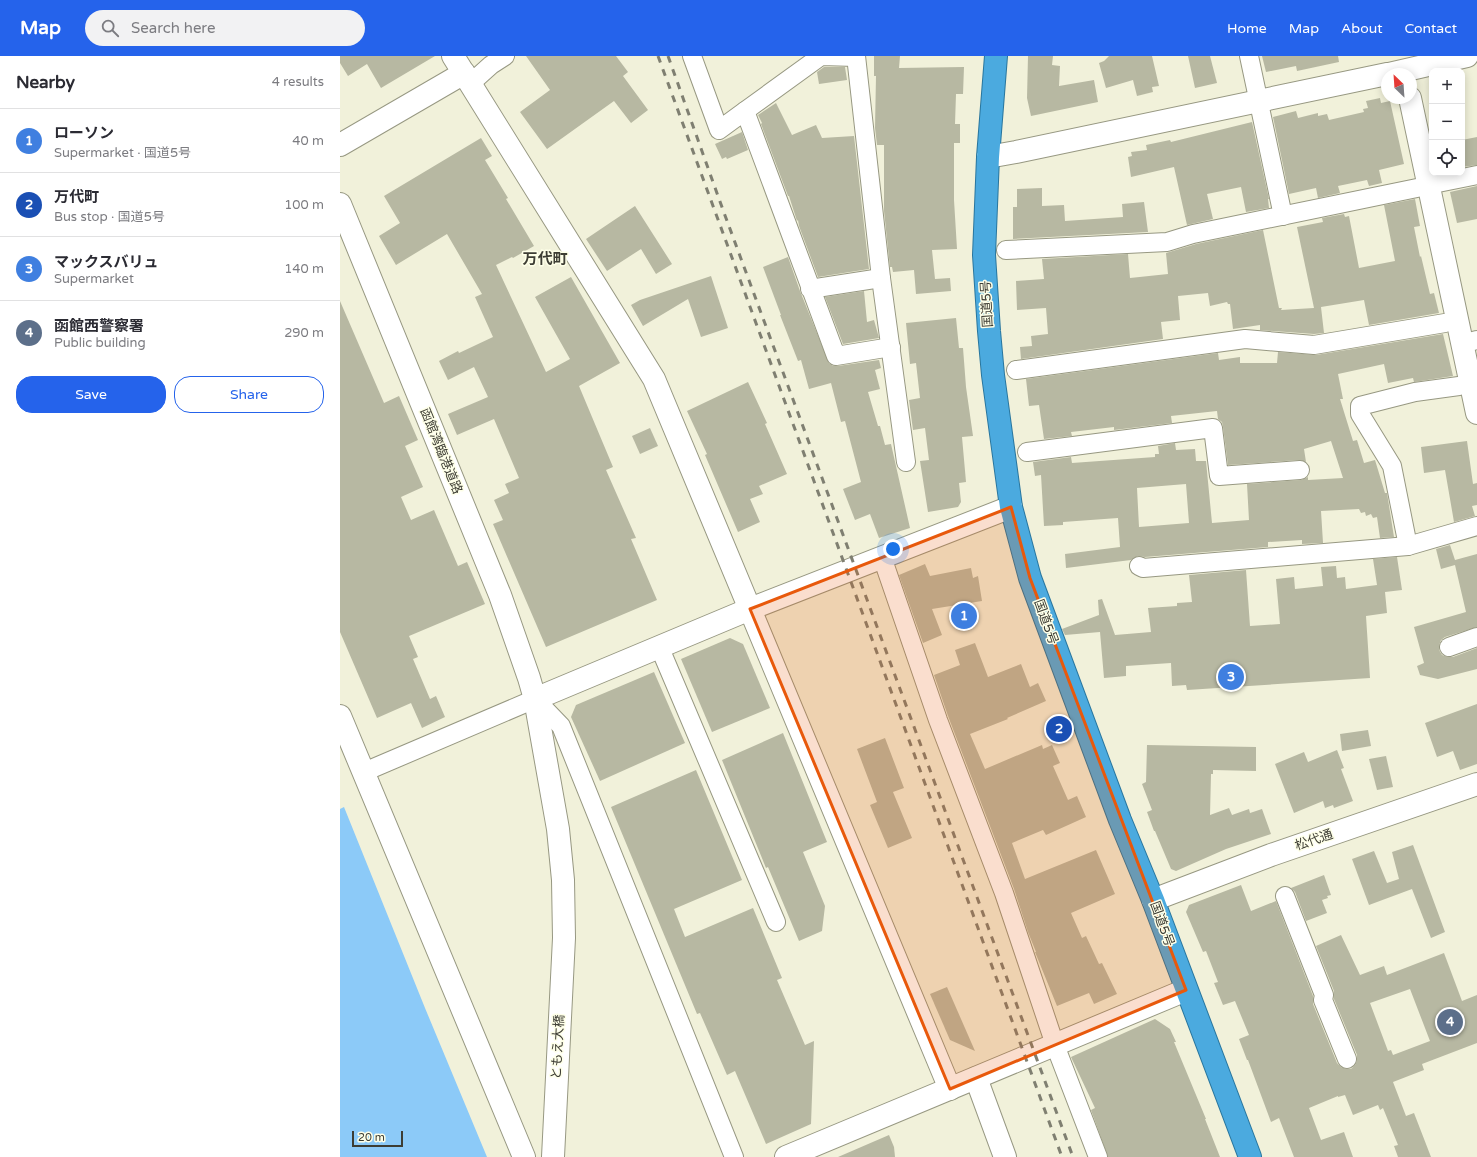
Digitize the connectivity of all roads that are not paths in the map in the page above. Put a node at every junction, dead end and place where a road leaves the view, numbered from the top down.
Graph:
1 (505, 56) edge
2 (692, 56) edge
3 (996, 56) edge
4 (1249, 56) edge
5 (1467, 56) edge
6 (856, 57) edge
7 (1407, 68) edge
8 (463, 71) edge
9 (1381, 74) edge
10 (1258, 102) junction
11 (1411, 104) edge
12 (745, 111) junction
13 (340, 145) edge
14 (988, 157) junction
15 (1477, 175) edge
16 (1423, 186) junction
17 (340, 204) edge
18 (1283, 216) junction
19 (1006, 250) dead end
20 (881, 278) junction
21 (810, 289) junction
22 (1445, 323) dead end
23 (1469, 342) edge
24 (891, 347) junction
25 (1016, 370) dead end
26 (1458, 386) dead end
27 (1477, 413) edge
28 (1027, 452) dead end
29 (906, 462) dead end
30 (1300, 470) dead end
31 (1011, 507) junction
32 (1477, 526) edge
33 (1408, 546) junction
34 (882, 557) junction
35 (1139, 566) dead end
36 (750, 609) junction
37 (1477, 637) edge
38 (659, 646) junction
39 (1449, 647) dead end
40 (534, 699) junction
41 (340, 716) edge
42 (364, 772) junction
43 (1477, 784) edge
44 (1285, 896) dead end
45 (1153, 900) junction
46 (776, 922) dead end
47 (564, 938) joint
48 (1186, 990) junction
49 (1055, 1045) junction
50 (1348, 1059) dead end
51 (976, 1078) junction
52 (950, 1089) junction
53 (524, 1157) edge
54 (553, 1157) edge
55 (734, 1157) edge
56 (786, 1157) edge
57 (1005, 1157) edge
58 (1098, 1157) edge
59 (1250, 1157) edge

1 - 8 street
2 - 12 street
3 - 14 highway, 国道5号
4 - 10 street
5 - 7 street
6 - 12 street
6 - 20 street
8 - 13 street
8 - 36 street
9 - 10 street
10 - 14 street
10 - 18 street
11 - 16 street
12 - 21 street
14 - 31 highway, 国道5号
15 - 16 street
16 - 18 street
16 - 23 street
17 - 40 street, 函館湾臨港道路
18 - 19 street
20 - 21 street
20 - 24 street
21 - 24 street
22 - 25 street
23 - 27 street
24 - 29 street
26 - 33 street
28 - 30 street
31 - 34 street
31 - 45 highway, 国道5号
32 - 33 street
33 - 35 street
34 - 36 street
34 - 49 street
36 - 38 street
36 - 52 street
37 - 39 street
38 - 40 street
38 - 46 street
40 - 42 street
40 - 47 street, 函館湾臨港道路
40 - 55 street
41 - 42 street
42 - 53 street
43 - 45 street, 松代通
44 - 50 street
45 - 48 highway, 国道5号
47 - 54 street, ともえ大橋
48 - 49 street
48 - 59 highway, 国道5号
49 - 51 street
49 - 58 street
51 - 52 street
51 - 57 street
52 - 56 street

